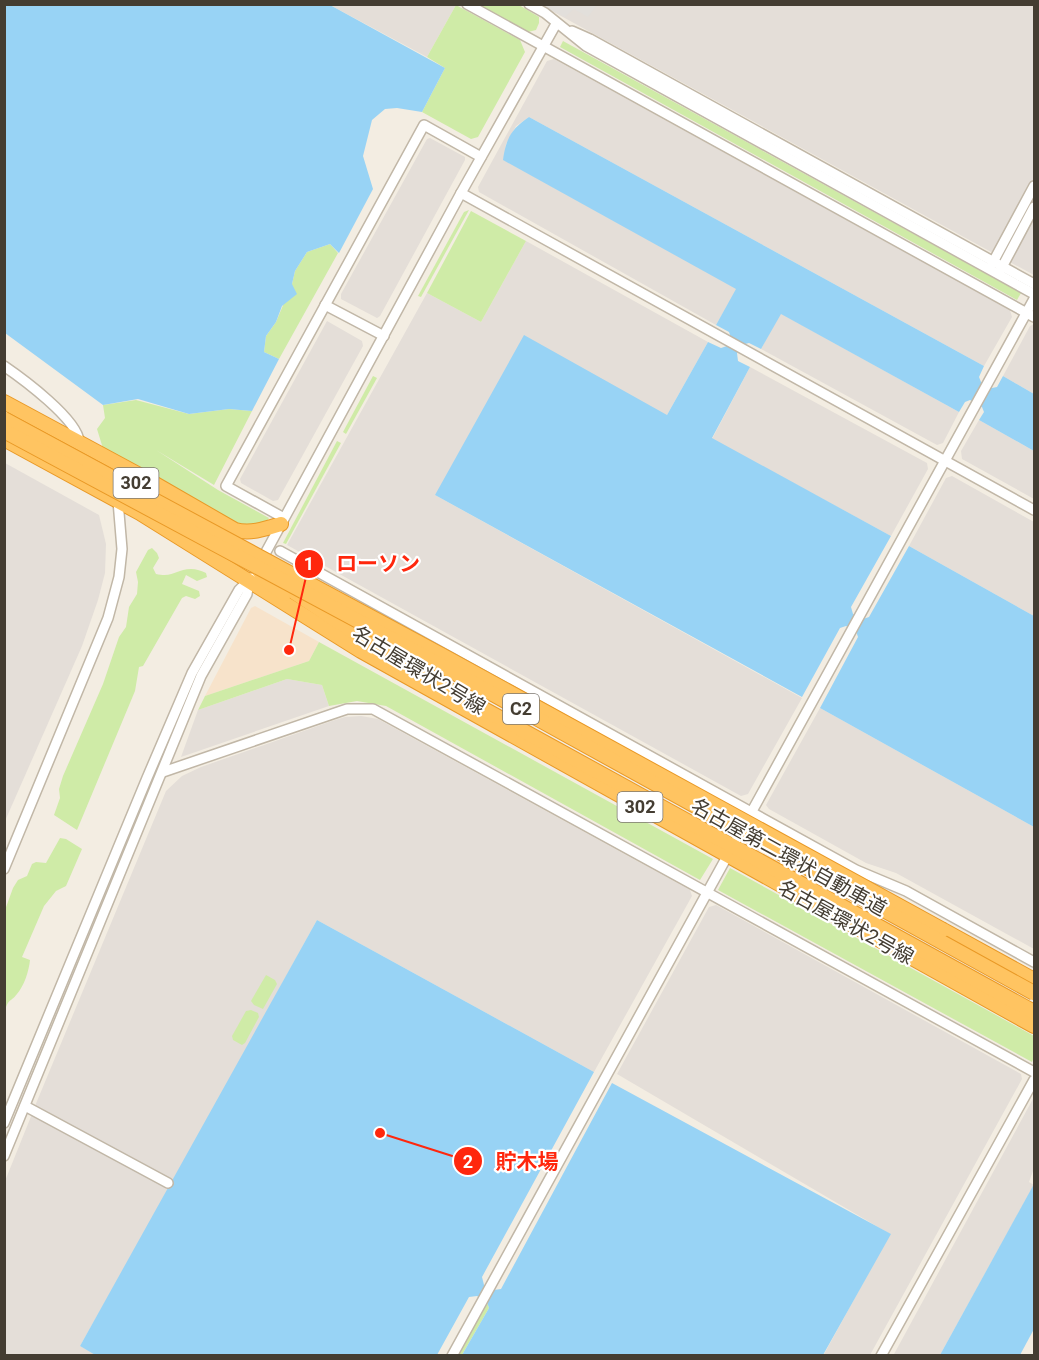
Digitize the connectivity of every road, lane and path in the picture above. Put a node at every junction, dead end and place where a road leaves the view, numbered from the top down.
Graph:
1 (467, 4) edge
2 (529, 4) edge
3 (556, 24) junction
4 (543, 46) junction
5 (481, 157) junction
6 (1035, 186) edge
7 (461, 193) junction
8 (1035, 207) edge
9 (996, 267) junction
10 (1035, 284) edge
11 (1035, 294) edge
12 (1035, 299) edge
13 (325, 305) junction
14 (1031, 315) edge
15 (384, 336) junction
16 (4, 366) edge
17 (4, 402) edge
18 (4, 417) edge
19 (4, 431) edge
20 (4, 439) edge
21 (79, 441) junction
22 (945, 461) junction
23 (118, 501) junction
24 (1035, 510) edge
25 (283, 521) junction
26 (280, 551) dead end
27 (257, 568) junction
28 (249, 582) junction
29 (337, 636) junction
30 (163, 772) junction
31 (751, 812) junction
32 (729, 851) junction
33 (4, 869) edge
34 (706, 893) junction
35 (943, 930) junction
36 (1035, 962) edge
37 (1035, 970) edge
38 (1035, 980) edge
39 (1035, 993) edge
40 (1035, 1012) edge
41 (1035, 1026) edge
42 (1035, 1072) edge
43 (1035, 1080) edge
44 (25, 1106) junction
45 (4, 1124) edge
46 (4, 1156) edge
47 (168, 1183) dead end
48 (452, 1356) edge
49 (881, 1356) edge

1 - 4 street
2 - 3 street
3 - 4 street
3 - 9 street
4 - 5 street
4 - 14 street
5 - 7 street
5 - 13 street
6 - 9 street
7 - 15 street
7 - 22 street
8 - 9 street
9 - 10 street
9 - 11 street
12 - 14 street
13 - 15 street
13 - 25 street
14 - 22 street
15 - 25 street
16 - 21 street
17 - 21 highway
18 - 27 highway, 名古屋環状2号線 / 302
18 - 28 highway
18 - 35 highway, 名古屋第二環状自動車道 / C2, bridge
19 - 39 highway, 名古屋第二環状自動車道 / C2, bridge
20 - 23 highway, 名古屋環状2号線 / 302
21 - 25 highway
22 - 24 street
22 - 31 street
23 - 28 highway, 名古屋環状2号線 / 302
23 - 33 street
25 - 27 street
26 - 31 street
27 - 28 street
27 - 29 highway
27 - 32 highway, 名古屋環状2号線 / 302
28 - 29 highway, 名古屋環状2号線 / 302
28 - 30 street
28 - 45 street
29 - 32 highway, 名古屋環状2号線 / 302
30 - 34 street
30 - 44 street
31 - 32 street
31 - 36 street
32 - 34 street
32 - 40 highway, 名古屋環状2号線 / 302
32 - 41 highway, 名古屋環状2号線 / 302
34 - 42 street
34 - 48 street
35 - 37 highway
35 - 38 highway
43 - 49 street
44 - 46 street
44 - 47 street

